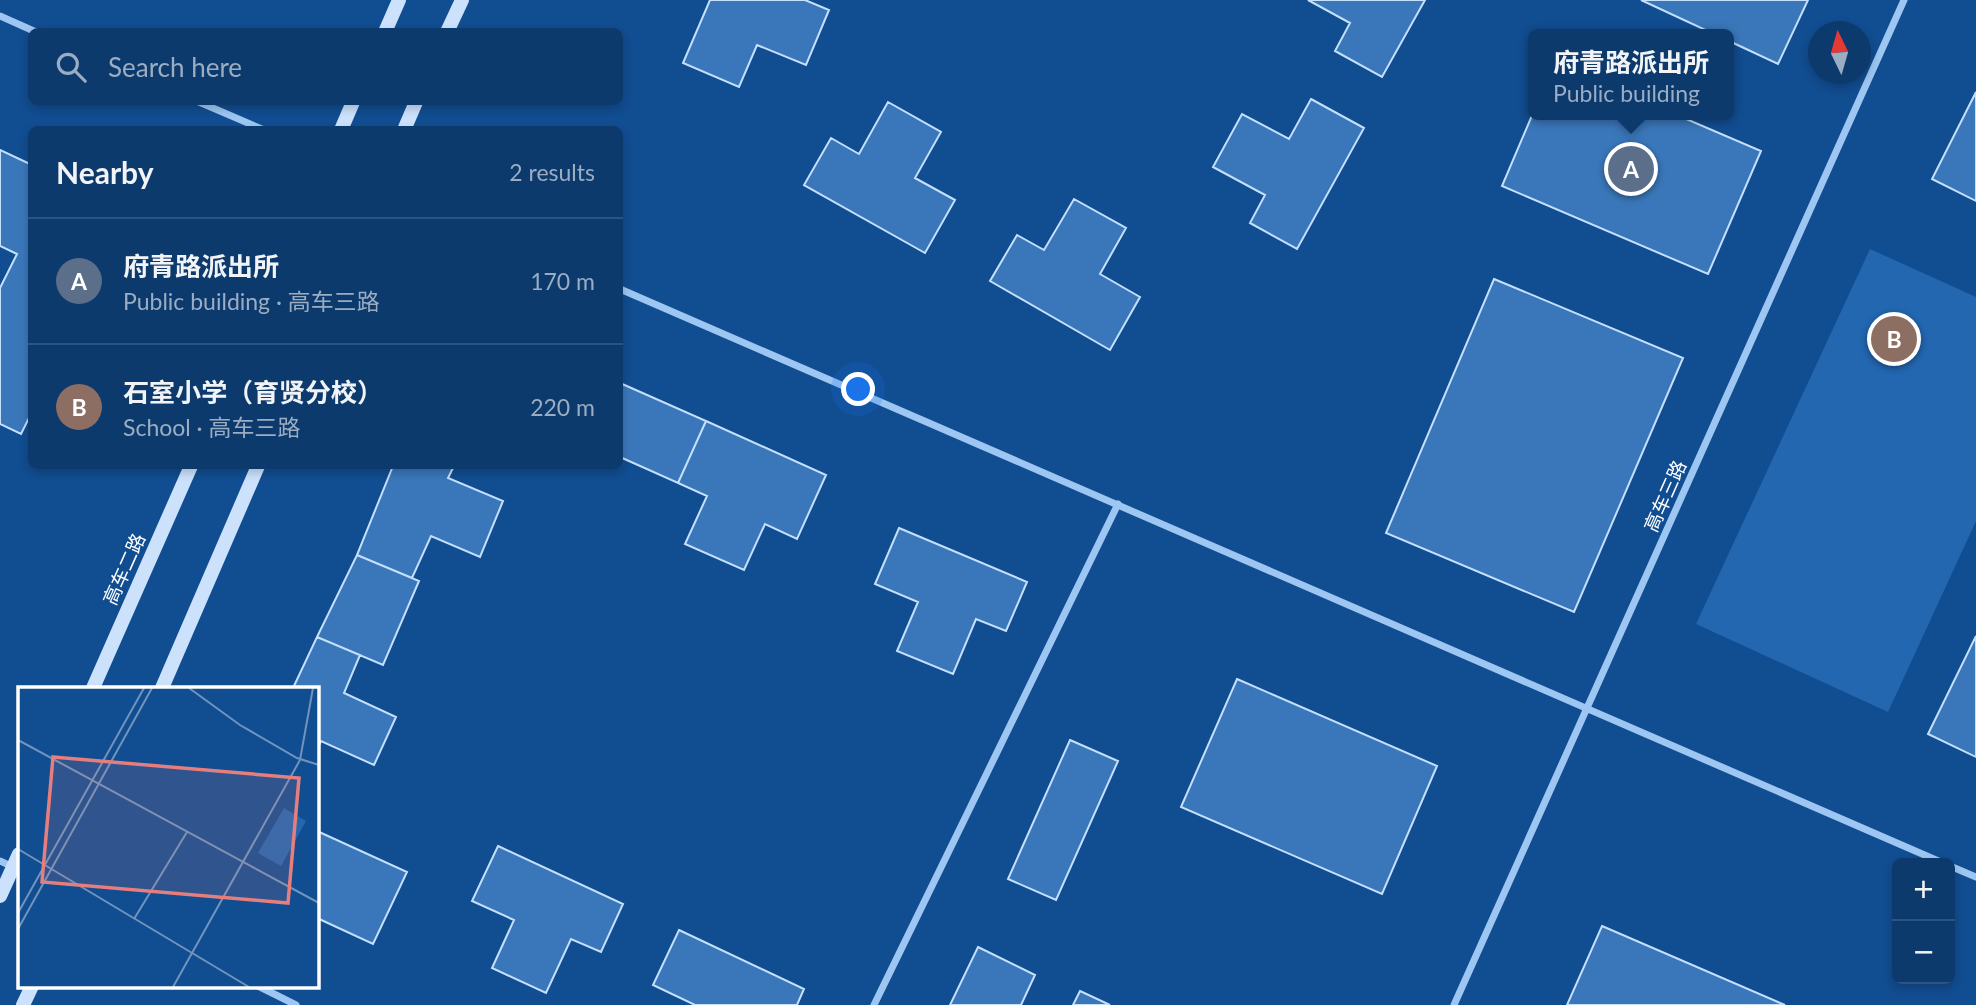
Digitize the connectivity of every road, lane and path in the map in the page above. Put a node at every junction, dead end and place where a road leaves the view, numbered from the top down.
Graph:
1 (399, 0) edge
2 (461, 0) edge
3 (1904, 0) edge
4 (0, 16) edge
5 (28, 28) edge
6 (387, 28) edge
7 (449, 28) edge
8 (206, 105) edge
9 (352, 105) edge
10 (415, 105) edge
11 (255, 126) edge
12 (343, 126) edge
13 (406, 126) edge
14 (623, 290) edge
15 (190, 469) edge
16 (257, 469) edge
17 (1118, 504) junction
18 (93, 687) edge
19 (162, 687) edge
20 (1586, 710) junction
21 (1931, 858) edge
22 (13, 863) edge
23 (1955, 868) edge
24 (1976, 877) edge
25 (0, 896) edge
26 (31, 988) edge
27 (262, 988) edge
28 (23, 1005) edge
29 (296, 1005) edge
30 (874, 1005) edge
31 (1454, 1005) edge

1 - 6 street
2 - 7 street
3 - 20 street, 高车三路
4 - 5 street
8 - 11 street
9 - 12 street
10 - 13 street
14 - 17 street
15 - 18 street, 高车二路
16 - 19 street
17 - 20 street
17 - 30 street
20 - 21 street
20 - 31 street, 高车三路
22 - 25 street
23 - 24 street
26 - 28 street
27 - 29 street

